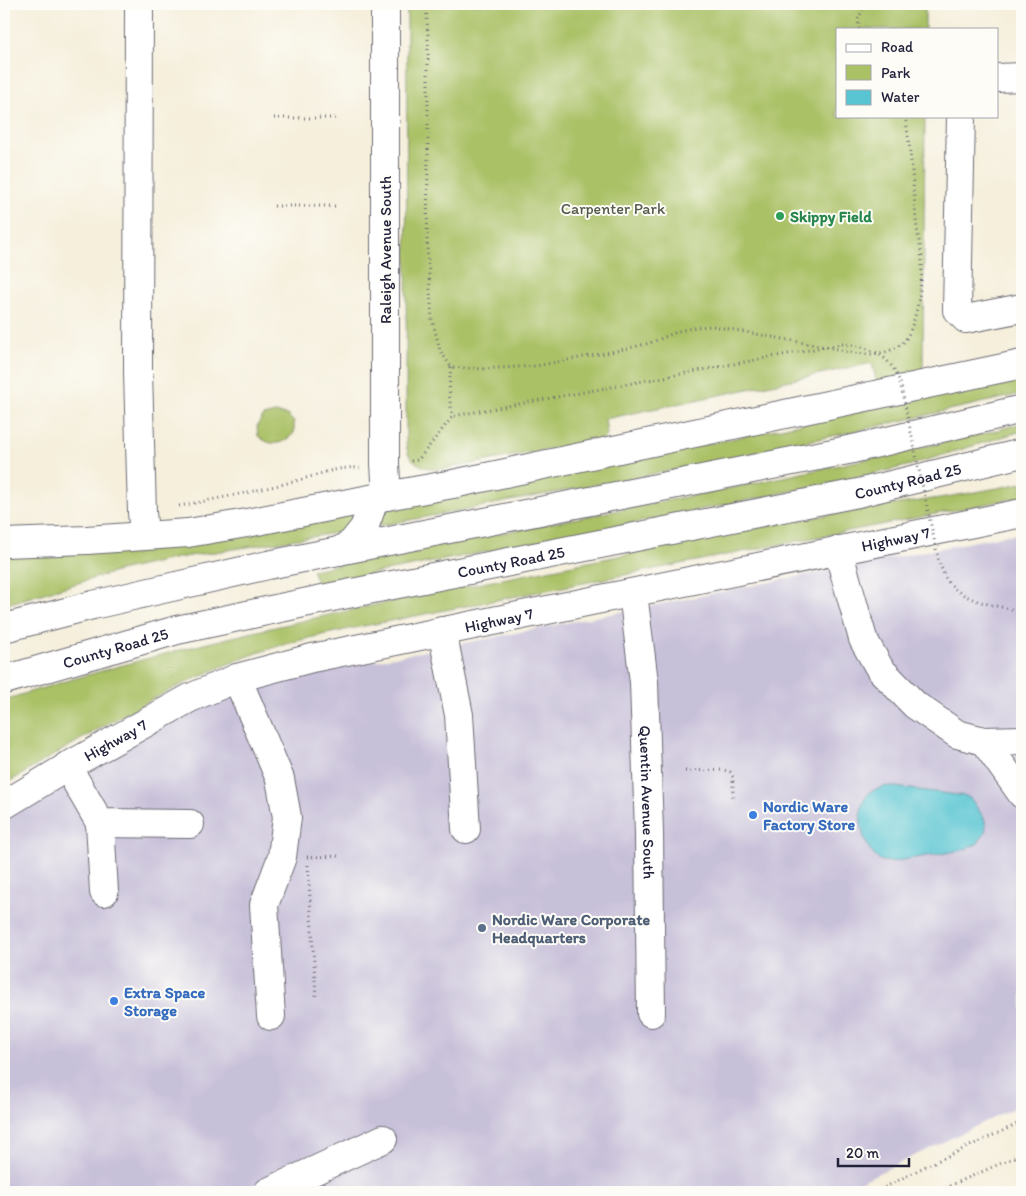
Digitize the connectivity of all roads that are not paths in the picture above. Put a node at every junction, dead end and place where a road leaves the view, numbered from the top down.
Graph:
1 (139, 4) edge
2 (385, 4) edge
3 (1022, 77) edge
4 (998, 78) edge
5 (961, 118) edge
6 (1022, 308) edge
7 (1022, 364) edge
8 (1022, 409) edge
9 (1022, 452) edge
10 (381, 497) junction
11 (1022, 513) edge
12 (143, 524) junction
13 (4, 543) edge
14 (838, 550) junction
15 (338, 551) junction
16 (633, 593) junction
17 (4, 628) edge
18 (442, 632) junction
19 (237, 678) junction
20 (4, 680) edge
21 (1022, 740) edge
22 (984, 742) junction
23 (67, 766) junction
24 (1022, 794) edge
25 (4, 806) edge
26 (100, 823) junction
27 (190, 824) dead end
28 (466, 828) dead end
29 (104, 892) dead end
30 (650, 1013) dead end
31 (271, 1016) dead end
32 (383, 1139) dead end
33 (268, 1192) edge

1 - 12 street
2 - 10 street, Raleigh Avenue South
3 - 4 street
5 - 6 street
7 - 10 street
8 - 15 street
9 - 20 street, County Road 25
10 - 12 street
10 - 15 street
11 - 14 street, Highway 7
12 - 13 street
14 - 16 street, Highway 7
14 - 22 street
15 - 17 street
16 - 18 street, Highway 7
16 - 30 street, Quentin Avenue South
18 - 19 street, Highway 7
18 - 28 street
19 - 23 street, Highway 7
19 - 31 street
21 - 22 street
22 - 24 street
23 - 25 street, Highway 7
23 - 26 street
26 - 27 street
26 - 29 street
32 - 33 street

